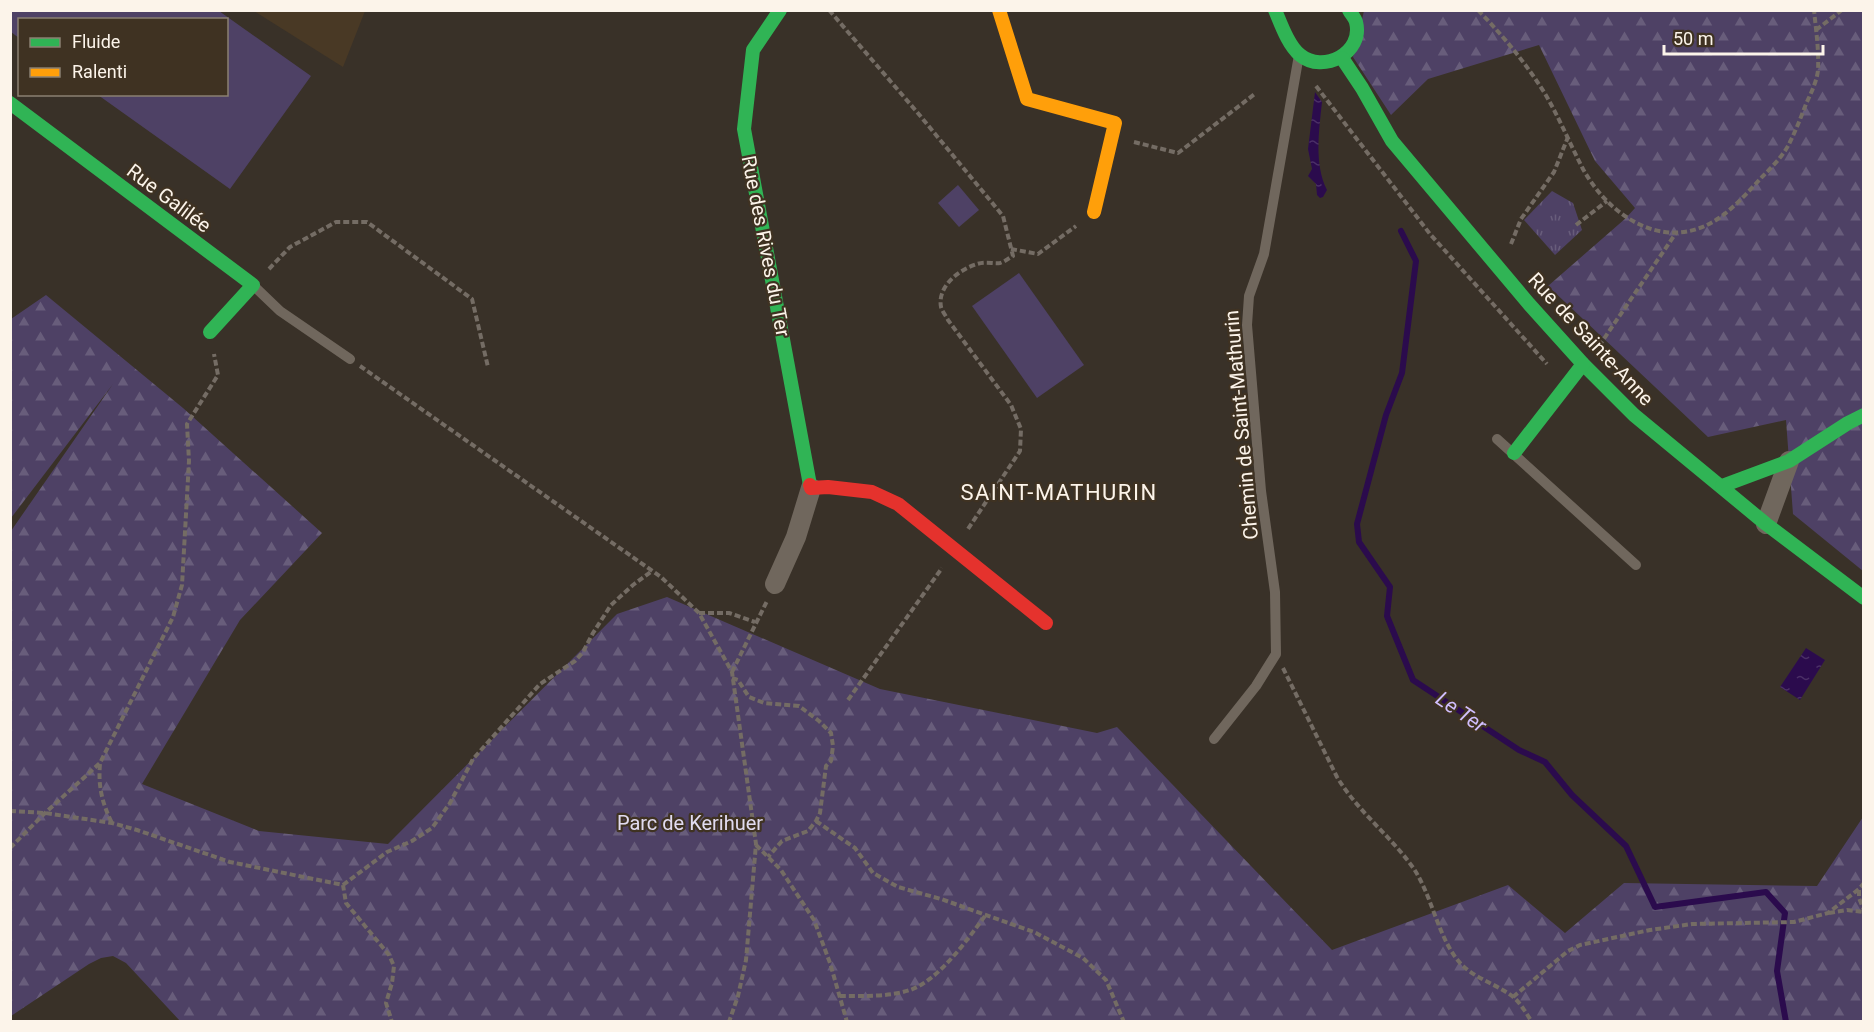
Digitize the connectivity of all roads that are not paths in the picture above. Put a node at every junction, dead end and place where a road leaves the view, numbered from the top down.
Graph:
1 (780, 10) edge
2 (999, 10) edge
3 (1275, 10) edge
4 (1349, 10) edge
5 (1299, 54) junction
6 (1341, 58) junction
7 (10, 103) edge
8 (1094, 212) road end
9 (253, 285) junction
10 (210, 332) road end
11 (350, 359) road end
12 (1583, 364) junction
13 (1863, 415) edge
14 (1497, 439) dead end
15 (1514, 453) junction
16 (1789, 461) junction
17 (1722, 486) junction
18 (811, 488) junction
19 (1766, 524) junction
20 (1636, 565) dead end
21 (776, 584) dead end
22 (1863, 598) edge
23 (1046, 622) dead end
24 (1214, 739) dead end

1 - 18 street, Rue des Rives du Ter
2 - 8 street
3 - 5 street
4 - 6 street
5 - 6 street
5 - 24 lane, Chemin de Saint-Mathurin
6 - 12 street, Rue de Sainte-Anne
7 - 9 street, Rue Galilée
9 - 10 street
9 - 11 lane
12 - 15 street
12 - 17 street, Rue de Sainte-Anne
13 - 16 street
14 - 15 lane
15 - 20 lane
16 - 17 street
16 - 19 street
17 - 19 street, Rue de Sainte-Anne
18 - 21 street, Rue des Rives du Ter
18 - 23 street
19 - 22 street, Rue de Sainte-Anne

